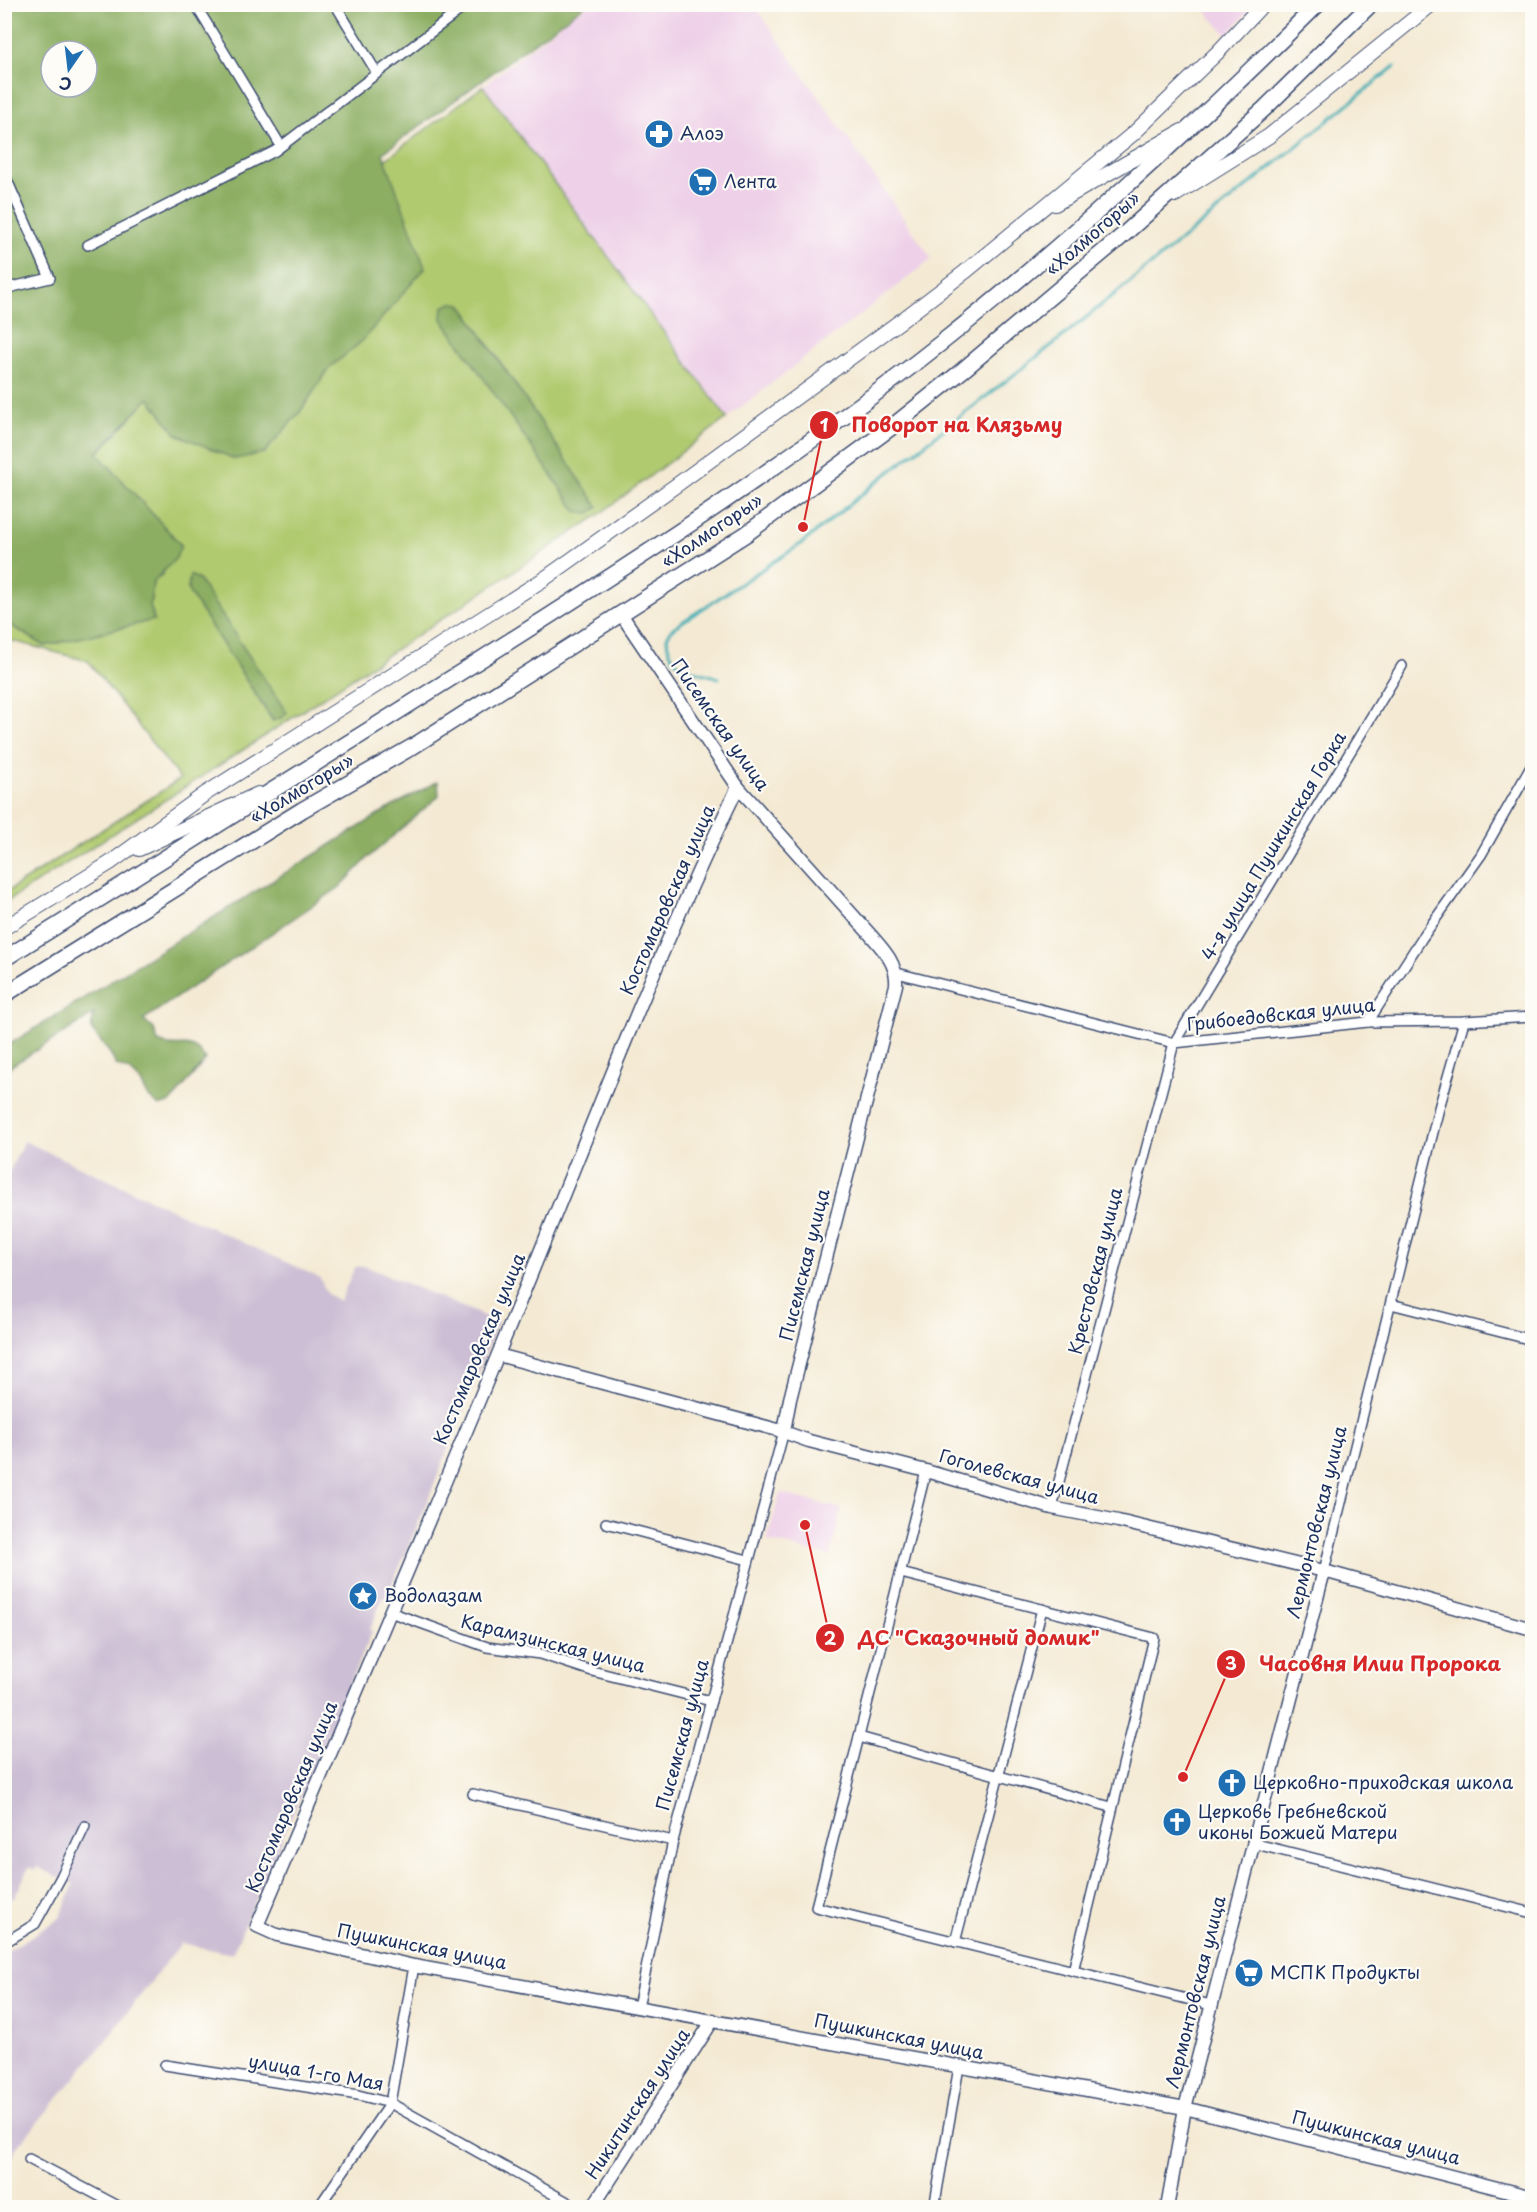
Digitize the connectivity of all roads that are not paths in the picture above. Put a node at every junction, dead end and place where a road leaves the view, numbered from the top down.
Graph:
1 (195, 4) edge
2 (336, 4) edge
3 (468, 4) edge
4 (1263, 4) edge
5 (1318, 4) edge
6 (1371, 4) edge
7 (1432, 4) edge
8 (377, 73) junction
9 (1194, 123) junction
10 (281, 146) junction
11 (4, 173) edge
12 (1148, 212) junction
13 (1027, 220) junction
14 (88, 245) dead end
15 (4, 289) edge
16 (621, 614) junction
17 (1402, 666) dead end
18 (1533, 765) edge
19 (304, 772) junction
20 (738, 787) junction
21 (110, 863) junction
22 (4, 928) edge
23 (4, 959) edge
24 (897, 973) junction
25 (4, 995) edge
26 (1533, 1017) edge
27 (1464, 1020) junction
28 (1368, 1022) junction
29 (1174, 1043) junction
30 (1391, 1304) junction
31 (1533, 1340) edge
32 (498, 1355) junction
33 (784, 1431) junction
34 (927, 1471) junction
35 (1052, 1508) junction
36 (606, 1523) dead end
37 (748, 1560) junction
38 (1324, 1571) junction
39 (901, 1573) junction
40 (1042, 1609) junction
41 (390, 1612) junction
42 (1533, 1629) edge
43 (711, 1701) junction
44 (859, 1737) junction
45 (999, 1776) junction
46 (473, 1794) dead end
47 (1111, 1807) junction
48 (85, 1826) dead end
49 (673, 1841) junction
50 (1252, 1843) junction
51 (1533, 1913) edge
52 (258, 1926) joint
53 (955, 1942) junction
54 (4, 1943) edge
55 (414, 1966) junction
56 (1073, 1971) junction
57 (1211, 2005) junction
58 (638, 2007) junction
59 (713, 2020) junction
60 (165, 2065) dead end
61 (959, 2067) junction
62 (390, 2103) junction
63 (1185, 2108) junction
64 (29, 2159) dead end
65 (1533, 2197) edge
66 (122, 2208) edge
67 (318, 2208) edge
68 (579, 2208) edge
69 (592, 2208) edge
70 (934, 2208) edge
71 (1167, 2208) edge

1 - 10 street
2 - 8 street
3 - 8 street
4 - 13 main road
5 - 9 highway, «Холмогоры»
6 - 12 highway, «Холмогоры»
7 - 12 main road
8 - 10 street
9 - 13 main road
9 - 19 highway, «Холмогоры»
10 - 14 street
11 - 15 street
12 - 16 highway, «Холмогоры»
13 - 21 main road
16 - 20 street, Писемская улица
16 - 25 highway, «Холмогоры»
17 - 29 street, 4-я улица Пушкинская Горка
18 - 28 street
19 - 21 main road
19 - 23 highway, «Холмогоры»
20 - 24 street, Писемская улица
20 - 32 street, Костомаровская улица
21 - 22 main road
24 - 29 street, Грибоедовская улица
24 - 33 street, Писемская улица
26 - 27 street, Грибоедовская улица
27 - 28 street, Грибоедовская улица
27 - 30 street, Лермонтовская улица
28 - 29 street, Грибоедовская улица
29 - 35 street, Крестовская улица
30 - 31 street
30 - 38 street, Лермонтовская улица
32 - 33 street, Гоголевская улица
32 - 41 street, Костомаровская улица
33 - 34 street, Гоголевская улица
33 - 37 street, Писемская улица
34 - 35 street, Гоголевская улица
34 - 39 street
35 - 38 street, Гоголевская улица
36 - 37 street
37 - 43 street, Писемская улица
38 - 42 street, Гоголевская улица
38 - 50 street, Лермонтовская улица
39 - 40 street
39 - 44 street
40 - 45 street
40 - 47 street
41 - 43 street, Карамзинская улица
41 - 52 street, Костомаровская улица
43 - 49 street, Писемская улица
44 - 45 street
44 - 53 street
45 - 47 street
45 - 53 street
46 - 49 street
47 - 56 street
48 - 54 street
49 - 58 street, Писемская улица
50 - 51 street
50 - 57 street, Лермонтовская улица
52 - 55 street, Пушкинская улица
53 - 56 street
55 - 58 street, Пушкинская улица
55 - 62 street
56 - 57 street
57 - 63 street, Лермонтовская улица
58 - 59 street, Пушкинская улица
59 - 61 street, Пушкинская улица
59 - 69 street, Никитинская улица
60 - 62 street, улица 1-го Мая
61 - 63 street, Пушкинская улица
61 - 70 street
62 - 67 street
62 - 68 street, улица 1-го Мая
63 - 65 street, Пушкинская улица
63 - 71 street, Лермонтовская улица
64 - 66 street

